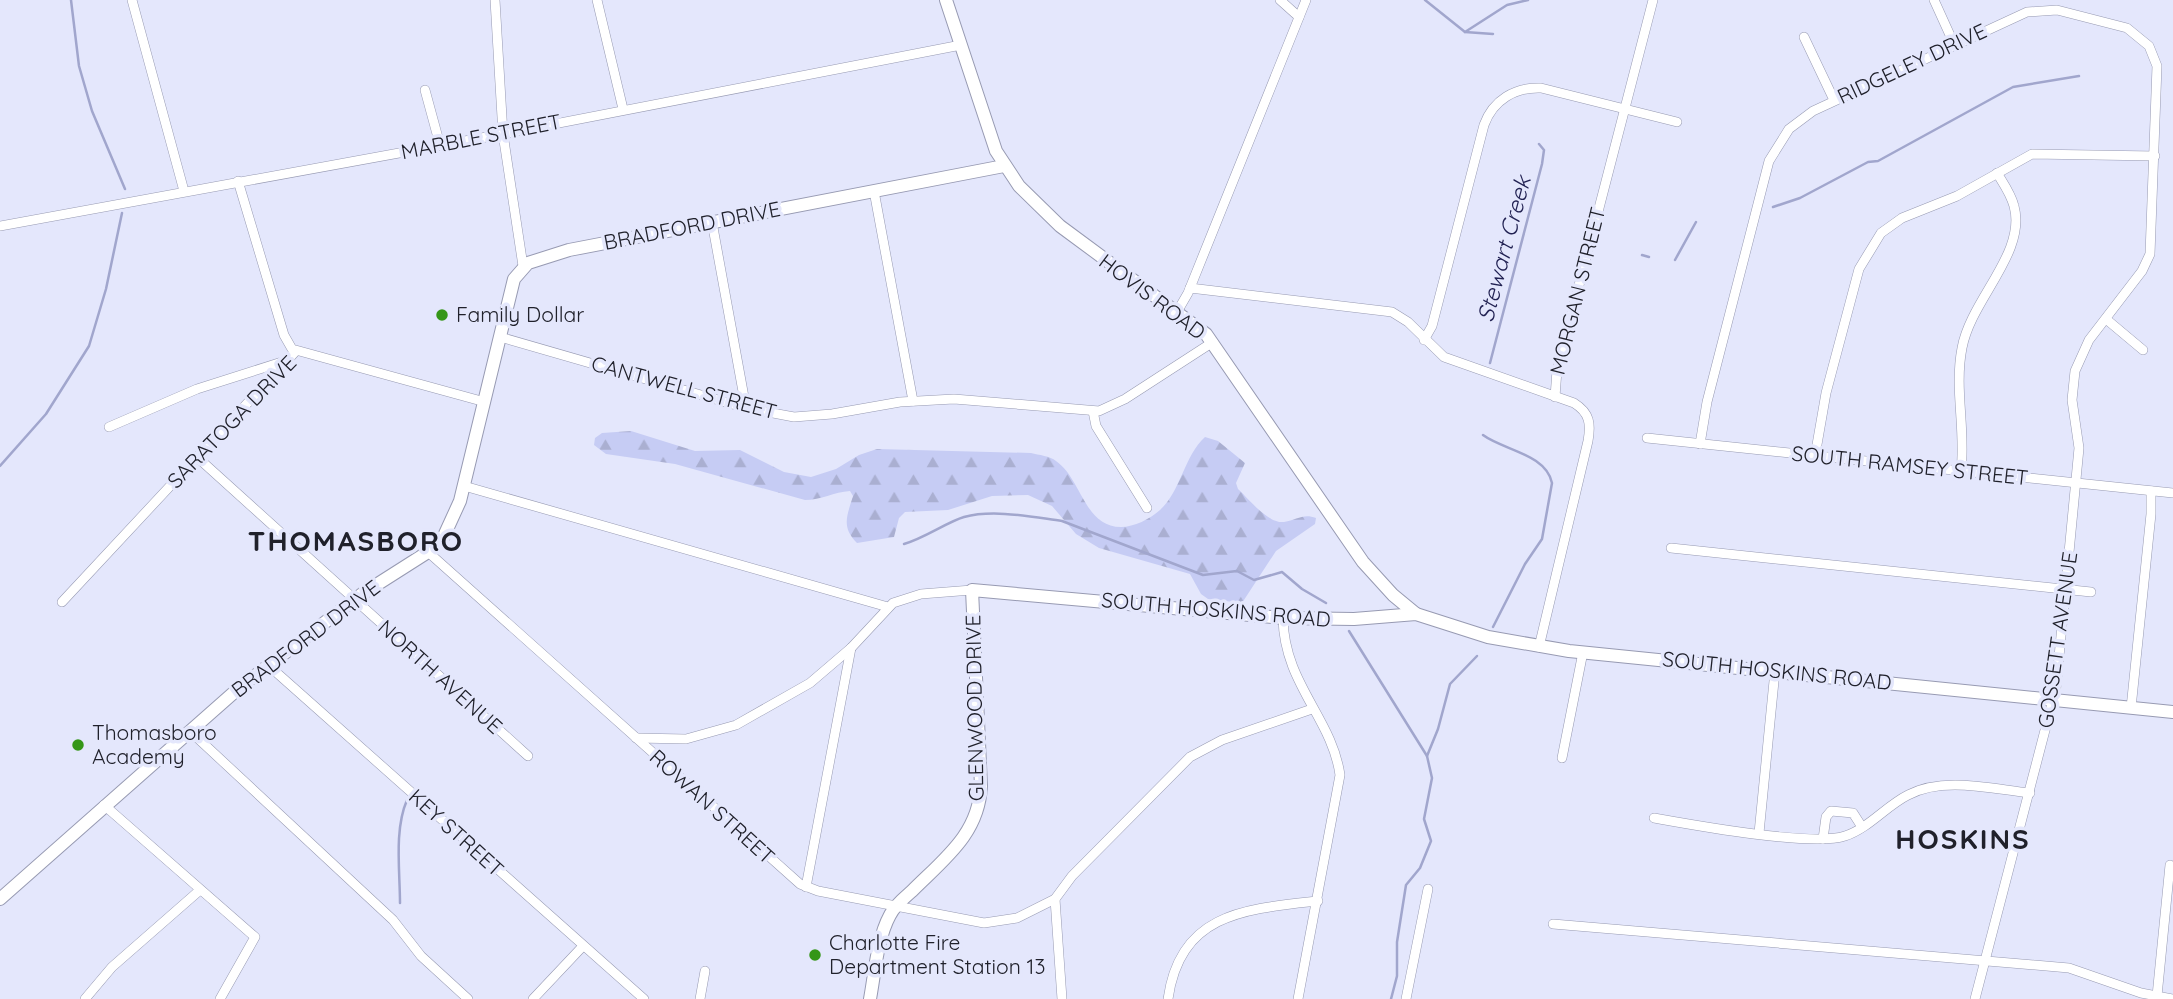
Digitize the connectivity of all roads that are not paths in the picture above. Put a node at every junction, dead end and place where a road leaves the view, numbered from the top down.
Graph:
1 (132, 0) edge
2 (495, 0) edge
3 (597, 0) edge
4 (946, 0) edge
5 (1280, 0) edge
6 (1306, 0) edge
7 (1653, 0) edge
8 (1934, 0) edge
9 (1299, 17) junction
10 (1804, 37) dead end
11 (1954, 44) junction
12 (961, 45) junction
13 (425, 90) dead end
14 (1834, 100) junction
15 (623, 109) junction
16 (1625, 109) junction
17 (1677, 122) dead end
18 (503, 134) junction
19 (440, 145) junction
20 (2155, 156) junction
21 (1004, 166) junction
22 (1997, 173) junction
23 (238, 181) junction
24 (184, 191) junction
25 (874, 191) junction
26 (712, 222) junction
27 (0, 226) edge
28 (523, 266) junction
29 (1190, 288) junction
30 (1177, 312) junction
31 (2106, 319) junction
32 (500, 337) junction
33 (1424, 340) junction
34 (1213, 342) junction
35 (2143, 350) dead end
36 (296, 351) junction
37 (287, 361) junction
38 (1555, 397) junction
39 (913, 401) junction
40 (485, 402) junction
41 (747, 408) junction
42 (1093, 411) junction
43 (109, 427) dead end
44 (1647, 438) dead end
45 (1700, 444) junction
46 (1815, 456) junction
47 (197, 457) junction
48 (1961, 471) junction
49 (2077, 483) junction
50 (464, 486) junction
51 (2151, 491) junction
52 (2173, 493) edge
53 (1147, 508) dead end
54 (1671, 548) dead end
55 (428, 552) junction
56 (972, 590) junction
57 (2066, 590) junction
58 (2091, 592) dead end
59 (354, 600) junction
60 (62, 602) dead end
61 (888, 607) junction
62 (1416, 614) junction
63 (1283, 618) junction
64 (1539, 647) junction
65 (851, 648) junction
66 (1583, 652) junction
67 (268, 665) junction
68 (1775, 671) junction
69 (2054, 699) junction
70 (2131, 708) junction
71 (1312, 709) junction
72 (2173, 712) edge
73 (190, 731) junction
74 (636, 738) junction
75 (528, 756) dead end
76 (1562, 758) dead end
77 (2029, 793) junction
78 (104, 805) junction
79 (1654, 818) dead end
80 (1862, 827) junction
81 (1759, 833) junction
82 (1823, 839) junction
83 (2170, 865) dead end
84 (806, 887) junction
85 (1428, 889) dead end
86 (200, 890) junction
87 (0, 900) edge
88 (1055, 900) junction
89 (1318, 901) junction
90 (895, 907) junction
91 (1553, 924) dead end
92 (583, 946) junction
93 (1985, 961) junction
94 (705, 971) dead end
95 (2157, 996) junction
96 (85, 999) edge
97 (220, 999) edge
98 (468, 999) edge
99 (533, 999) edge
100 (644, 999) edge
101 (700, 999) edge
102 (870, 999) edge
103 (1062, 999) edge
104 (1168, 999) edge
105 (1298, 999) edge
106 (1406, 999) edge
107 (1975, 999) edge
108 (2173, 999) edge

1 - 24 street
2 - 18 street
3 - 15 street
4 - 12 street, HOVIS ROAD
5 - 9 street
6 - 9 street
7 - 16 street, MORGAN STREET
8 - 11 street
9 - 29 street
10 - 14 street
11 - 14 street, RIDGELEY DRIVE
11 - 20 street, RIDGELEY DRIVE
12 - 15 street, MARBLE STREET
12 - 21 street, HOVIS ROAD
13 - 19 street
14 - 45 street, RIDGELEY DRIVE
15 - 18 street, MARBLE STREET
16 - 17 street
16 - 33 street
16 - 38 street, MORGAN STREET
18 - 19 street, MARBLE STREET
18 - 28 street
19 - 23 street, MARBLE STREET
20 - 22 street
20 - 31 street, RIDGELEY DRIVE
21 - 25 street, BRADFORD DRIVE
21 - 30 street, HOVIS ROAD
22 - 46 street
22 - 48 street
23 - 24 street, MARBLE STREET
23 - 36 street
24 - 27 street, MARBLE STREET
25 - 26 street, BRADFORD DRIVE
25 - 39 street
26 - 28 street, BRADFORD DRIVE
26 - 41 street
28 - 32 street, BRADFORD DRIVE
29 - 30 street
29 - 33 street
30 - 34 street, HOVIS ROAD
31 - 35 street
31 - 49 street, RIDGELEY DRIVE
32 - 40 street, BRADFORD DRIVE
32 - 41 street, CANTWELL STREET
33 - 38 street
34 - 42 street
34 - 62 street, HOVIS ROAD
36 - 37 street, SARATOGA DRIVE
36 - 40 street, SARATOGA DRIVE
37 - 43 street
37 - 47 street, SARATOGA DRIVE
38 - 64 street, MORGAN STREET
39 - 41 street, CANTWELL STREET
39 - 42 street, CANTWELL STREET
40 - 50 street, BRADFORD DRIVE
42 - 53 street
44 - 45 street, SOUTH RAMSEY STREET
45 - 46 street, SOUTH RAMSEY STREET
46 - 48 street, SOUTH RAMSEY STREET
47 - 59 street, NORTH AVENUE
47 - 60 street, SARATOGA DRIVE
48 - 49 street, SOUTH RAMSEY STREET
49 - 51 street, SOUTH RAMSEY STREET
49 - 57 street, GOSSETT AVENUE
50 - 55 street, BRADFORD DRIVE
50 - 61 street
51 - 52 street, SOUTH RAMSEY STREET
51 - 70 street
54 - 57 street
55 - 59 street, BRADFORD DRIVE
55 - 74 street, ROWAN STREET
56 - 61 street, SOUTH HOSKINS ROAD
56 - 63 street, SOUTH HOSKINS ROAD
56 - 90 street, GLENWOOD DRIVE
57 - 58 street
57 - 69 street, GOSSETT AVENUE
59 - 67 street, BRADFORD DRIVE
59 - 75 street, NORTH AVENUE
61 - 65 street, SOUTH HOSKINS ROAD
62 - 63 street, SOUTH HOSKINS ROAD
62 - 64 street, SOUTH HOSKINS ROAD
63 - 71 street
64 - 66 street, SOUTH HOSKINS ROAD
65 - 74 street, SOUTH HOSKINS ROAD
65 - 84 street
66 - 68 street, SOUTH HOSKINS ROAD
66 - 76 street
67 - 73 street, BRADFORD DRIVE
67 - 92 street, KEY STREET
68 - 69 street, SOUTH HOSKINS ROAD
68 - 81 street
69 - 70 street, SOUTH HOSKINS ROAD
69 - 77 street, GOSSETT AVENUE
70 - 72 street, SOUTH HOSKINS ROAD
71 - 88 street
71 - 89 street
73 - 78 street, BRADFORD DRIVE
73 - 98 street
74 - 84 street, ROWAN STREET
77 - 80 street
77 - 93 street, GOSSETT AVENUE
78 - 86 street
78 - 87 street, BRADFORD DRIVE
79 - 81 street
80 - 82 street
80 - 82 street
81 - 82 street
83 - 95 street
84 - 90 street, ROWAN STREET
85 - 106 street
86 - 96 street
86 - 97 street
88 - 90 street, ROWAN STREET
88 - 103 street
89 - 104 street
89 - 105 street
90 - 102 street, GLENWOOD DRIVE
91 - 93 street
92 - 99 street
92 - 100 street, KEY STREET
93 - 95 street
93 - 107 street, GOSSETT AVENUE
94 - 101 street
95 - 108 street

